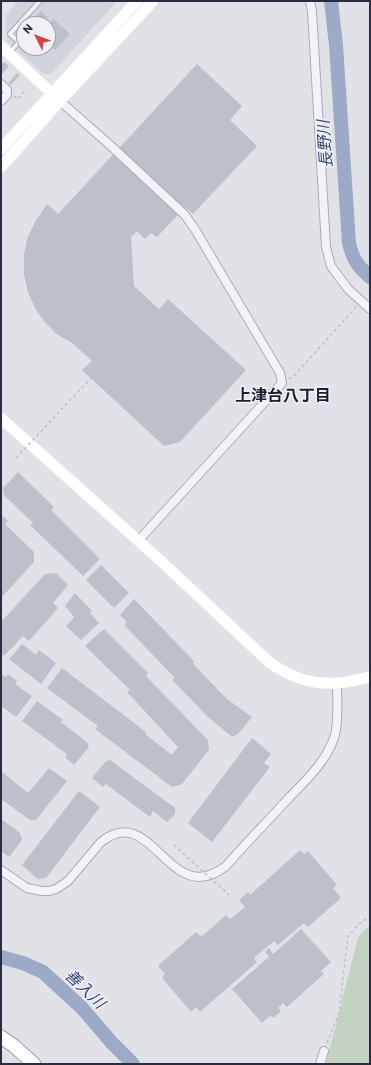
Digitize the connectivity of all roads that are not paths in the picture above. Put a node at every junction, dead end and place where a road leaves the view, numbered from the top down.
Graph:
1 (40, 1) edge
2 (137, 1) edge
3 (153, 1) edge
4 (310, 1) edge
5 (5, 50) edge
6 (1, 84) edge
7 (56, 97) junction
8 (1, 101) edge
9 (1, 149) edge
10 (1, 167) edge
11 (370, 309) edge
12 (1, 418) edge
13 (138, 541) junction
14 (370, 677) edge
15 (337, 684) junction
16 (1, 870) edge
17 (1, 1037) edge
18 (324, 1051) road end
19 (34, 1064) edge
20 (320, 1064) edge

1 - 5 lane
2 - 7 street
3 - 7 street
4 - 11 street
5 - 7 street
6 - 8 street
7 - 9 street
7 - 10 street
7 - 13 street
12 - 13 street
13 - 15 street
14 - 15 street
15 - 16 street
17 - 19 main road
18 - 20 street

